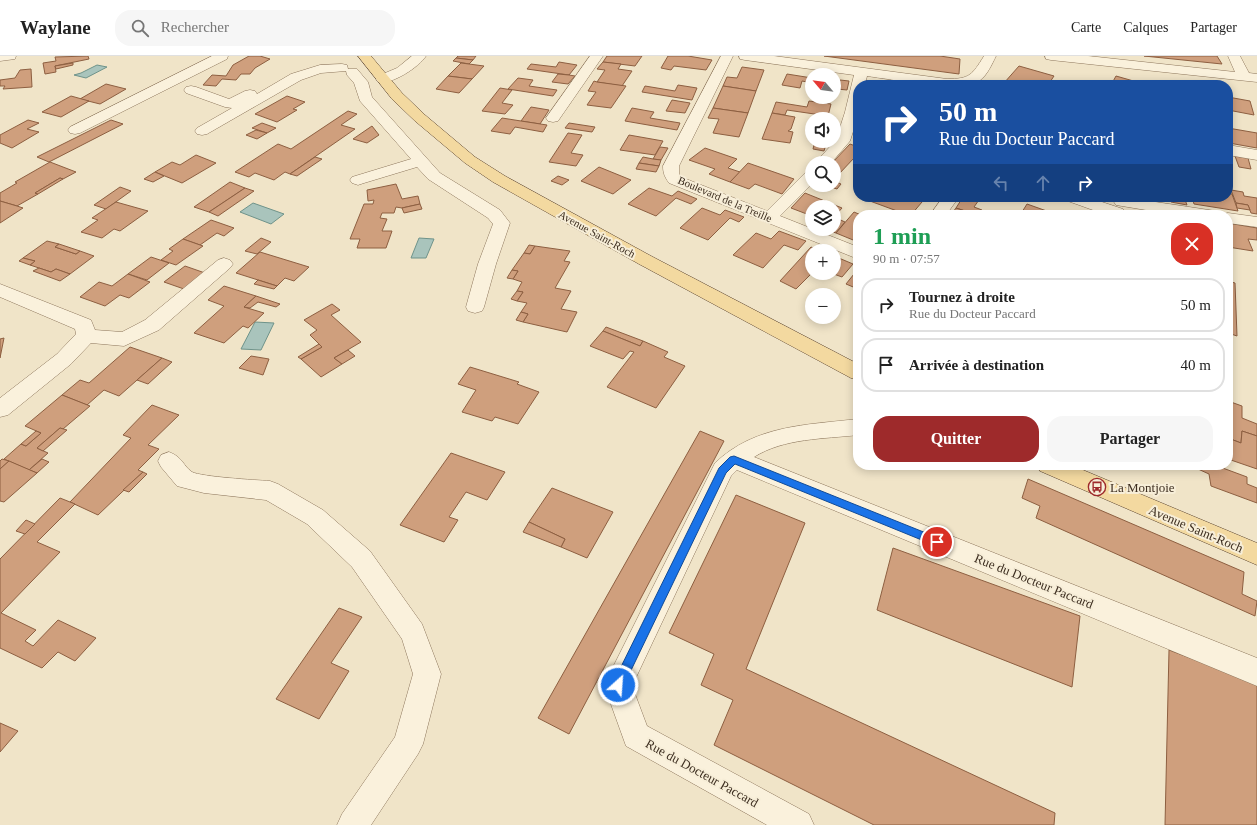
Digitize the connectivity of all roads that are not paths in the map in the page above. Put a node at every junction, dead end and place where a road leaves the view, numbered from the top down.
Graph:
1 (10, 56) edge
2 (222, 56) edge
3 (364, 56) edge
4 (420, 56) edge
5 (597, 56) edge
6 (727, 56) edge
7 (745, 56) edge
8 (990, 56) edge
9 (1051, 56) edge
10 (1234, 56) edge
11 (0, 57) edge
12 (324, 58) edge
13 (800, 60) edge
14 (347, 70) junction
15 (1181, 70) junction
16 (860, 72) junction
17 (379, 74) junction
18 (1251, 78) edge
19 (858, 80) edge
20 (923, 80) edge
21 (972, 80) edge
22 (1180, 80) edge
23 (191, 90) dead end
24 (853, 107) edge
25 (553, 118) dead end
26 (75, 130) dead end
27 (202, 132) dead end
28 (1233, 151) edge
29 (1257, 155) edge
30 (829, 156) edge
31 (420, 161) junction
32 (358, 180) dead end
33 (805, 182) edge
34 (1096, 202) edge
35 (1120, 207) edge
36 (1153, 210) edge
37 (769, 218) junction
38 (1233, 219) edge
39 (1257, 222) edge
40 (853, 251) edge
41 (224, 264) dead end
42 (0, 290) edge
43 (475, 307) dead end
44 (86, 336) junction
45 (853, 370) edge
46 (0, 409) edge
47 (853, 428) edge
48 (734, 459) junction
49 (168, 461) dead end
50 (1060, 470) edge
51 (1257, 554) edge
52 (1257, 672) edge
53 (353, 825) edge
54 (798, 825) edge

1 - 11 street
2 - 26 street
3 - 17 main road, Avenue Saint-Roch
4 - 17 street
5 - 25 street
6 - 37 street, Boulevard de la Treille
7 - 13 street
8 - 21 street
9 - 15 street
10 - 18 street
12 - 14 street
12 - 23 street
13 - 16 street
14 - 17 street
14 - 27 street
14 - 31 street
15 - 18 street
15 - 22 street
16 - 19 street
16 - 20 street
17 - 45 main road, Avenue Saint-Roch
24 - 30 street
28 - 29 street
31 - 32 street
31 - 43 street
33 - 37 street
34 - 35 street
35 - 36 street
37 - 40 street, Boulevard de la Treille
38 - 39 street
41 - 44 street
42 - 44 street
44 - 46 street
47 - 48 street
48 - 52 street, Rue du Docteur Paccard
48 - 54 street, Rue du Docteur Paccard
49 - 53 street
50 - 51 main road, Avenue Saint-Roch

